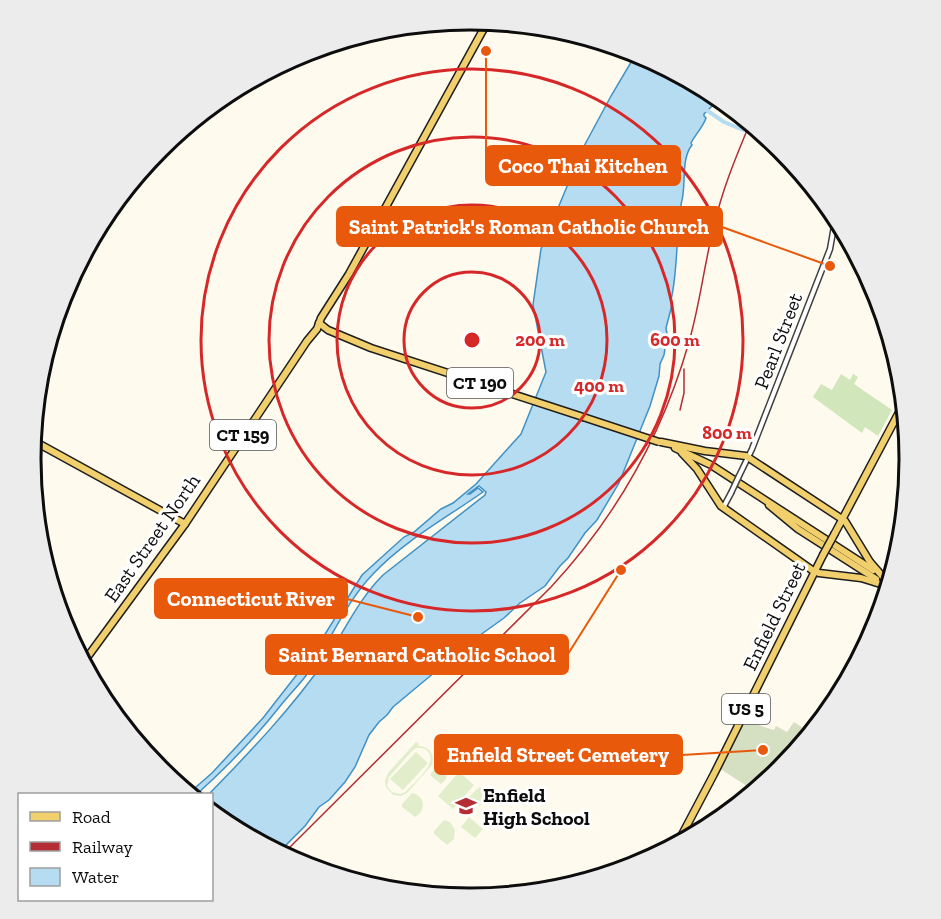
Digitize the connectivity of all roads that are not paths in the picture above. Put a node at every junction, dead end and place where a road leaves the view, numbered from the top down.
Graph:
1 (483, 30) edge
2 (833, 230) edge
3 (319, 322) junction
4 (897, 415) edge
5 (660, 442) junction
6 (42, 445) edge
7 (674, 447) junction
8 (748, 458) junction
9 (757, 495) junction
10 (723, 508) junction
11 (842, 519) junction
12 (185, 524) junction
13 (815, 572) junction
14 (884, 577) joint
15 (882, 581) edge
16 (881, 583) edge
17 (88, 655) edge
18 (683, 832) edge

1 - 3 main road, East Street North / CT 159
2 - 8 street, Pearl Street
3 - 5 main road, CT 190, bridge
3 - 12 main road, East Street North / CT 159
4 - 11 main road, Enfield Street / US 5
5 - 7 main road, CT 190
5 - 8 main road
6 - 12 main road
7 - 9 main road, CT 190
7 - 10 main road
8 - 10 street, Pearl Street, bridge
8 - 11 main road
9 - 14 main road, CT 190
9 - 15 main road, CT 190
10 - 13 main road
11 - 13 main road, Enfield Street / US 5, bridge
11 - 14 main road
12 - 17 main road, East Street North / CT 159
13 - 16 main road
13 - 18 main road, Enfield Street / US 5

